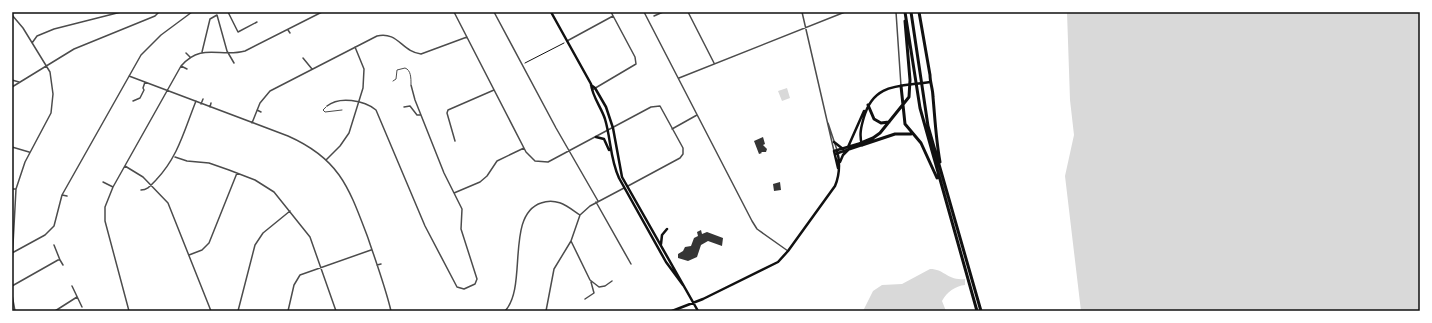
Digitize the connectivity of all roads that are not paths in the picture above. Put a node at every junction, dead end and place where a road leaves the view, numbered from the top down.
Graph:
1 (121, 12) edge
2 (159, 12) edge
3 (192, 12) edge
4 (228, 12) edge
5 (322, 12) edge
6 (454, 12) edge
7 (494, 12) edge
8 (551, 12) edge
9 (610, 12) edge
10 (644, 12) edge
11 (663, 12) edge
12 (688, 12) edge
13 (802, 12) edge
14 (845, 12) edge
15 (896, 12) edge
16 (905, 12) edge
17 (911, 12) edge
18 (919, 12) edge
19 (12, 15) edge
20 (613, 16) junction
21 (654, 16) dead end
22 (257, 22) dead end
23 (805, 28) junction
24 (288, 30) junction
25 (290, 33) dead end
26 (467, 36) junction
27 (567, 41) junction
28 (32, 44) junction
29 (355, 47) junction
30 (202, 52) junction
31 (186, 53) dead end
32 (228, 53) junction
33 (190, 57) junction
34 (303, 58) dead end
35 (234, 63) dead end
36 (714, 64) junction
37 (46, 65) junction
38 (181, 66) junction
39 (187, 69) dead end
40 (312, 69) junction
41 (308, 71) junction
42 (310, 74) dead end
43 (129, 76) junction
44 (679, 78) junction
45 (12, 80) edge
46 (393, 81) dead end
47 (19, 82) junction
48 (145, 82) junction
49 (929, 82) junction
50 (591, 84) junction
51 (411, 85) joint
52 (903, 86) junction
53 (12, 87) edge
54 (596, 88) junction
55 (494, 90) junction
56 (592, 90) junction
57 (167, 91) junction
58 (599, 96) junction
59 (596, 98) junction
60 (203, 99) dead end
61 (133, 101) dead end
62 (196, 102) junction
63 (211, 103) dead end
64 (359, 103) junction
65 (201, 104) junction
66 (868, 105) junction
67 (327, 106) joint
68 (210, 107) junction
69 (404, 107) dead end
70 (606, 107) junction
71 (256, 110) junction
72 (342, 110) dead end
73 (601, 110) junction
74 (866, 110) junction
75 (261, 112) dead end
76 (421, 115) junction
77 (697, 115) junction
78 (828, 122) junction
79 (890, 122) junction
80 (252, 123) junction
81 (613, 128) junction
82 (672, 129) junction
83 (608, 130) junction
84 (912, 134) junction
85 (596, 136) junction
86 (455, 141) dead end
87 (834, 142) junction
88 (862, 144) junction
89 (12, 147) edge
90 (524, 148) junction
91 (849, 148) junction
92 (843, 149) junction
93 (569, 151) junction
94 (29, 152) junction
95 (610, 152) junction
96 (836, 152) junction
97 (175, 157) junction
98 (326, 160) junction
99 (840, 162) junction
100 (125, 166) junction
101 (839, 170) junction
102 (237, 173) junction
103 (103, 182) dead end
104 (151, 185) junction
105 (113, 187) junction
106 (626, 187) junction
107 (943, 187) junction
108 (12, 189) edge
109 (16, 189) junction
110 (141, 190) dead end
111 (454, 193) junction
112 (62, 195) junction
113 (66, 196) dead end
114 (597, 202) junction
115 (290, 211) junction
116 (580, 215) junction
117 (667, 229) dead end
118 (570, 241) junction
119 (54, 244) dead end
120 (661, 244) junction
121 (372, 250) junction
122 (788, 252) junction
123 (12, 254) edge
124 (189, 255) junction
125 (60, 260) junction
126 (12, 263) edge
127 (331, 264) junction
128 (381, 264) dead end
129 (631, 264) dead end
130 (63, 265) dead end
131 (377, 265) junction
132 (321, 267) junction
133 (332, 268) dead end
134 (590, 280) junction
135 (612, 281) dead end
136 (683, 285) junction
137 (12, 286) edge
138 (72, 286) dead end
139 (12, 295) edge
140 (77, 297) junction
141 (585, 299) dead end
142 (82, 307) dead end
143 (14, 310) edge
144 (55, 311) edge
145 (129, 311) edge
146 (211, 311) edge
147 (238, 311) edge
148 (288, 311) edge
149 (336, 311) edge
150 (391, 311) edge
151 (504, 311) edge
152 (546, 311) edge
153 (672, 311) edge
154 (698, 311) edge
155 (977, 311) edge
156 (981, 311) edge

1 - 28 street
2 - 37 street
3 - 43 street
4 - 22 street
5 - 24 street
6 - 26 street
7 - 93 street
8 - 27 main road
9 - 20 street
10 - 44 street
11 - 21 street
12 - 36 street
13 - 23 street
14 - 23 street
15 - 52 street
16 - 79 highway
16 - 107 highway
17 - 107 highway
18 - 49 highway
19 - 28 street
20 - 27 street
20 - 54 street
23 - 36 street
23 - 78 street
24 - 25 street
24 - 32 street
26 - 29 street
26 - 55 street
27 - 50 main road
28 - 37 street
29 - 40 street
29 - 64 street
30 - 32 street
30 - 32 street
30 - 33 street
31 - 33 street
32 - 35 street
33 - 38 street
34 - 40 street
36 - 44 street
37 - 47 street
37 - 94 street
38 - 39 street
38 - 57 street
40 - 41 street
41 - 42 street
41 - 71 street
43 - 48 street
43 - 112 street
44 - 77 street
45 - 47 street
46 - 51 lane
47 - 53 street
48 - 57 street
48 - 61 street
49 - 52 main road
49 - 107 highway
50 - 54 main road
50 - 56 main road
51 - 76 street
52 - 66 main road
52 - 84 highway
54 - 56 street
54 - 58 main road
55 - 86 street
55 - 90 street
56 - 59 main road
57 - 62 street
57 - 100 street
58 - 59 main road
58 - 70 main road
59 - 73 main road
60 - 65 street
62 - 65 street
62 - 97 street
63 - 68 street
64 - 67 street
64 - 98 street
64 - 111 street
65 - 68 street
66 - 74 main road
66 - 79 highway
67 - 72 lane
68 - 80 street
69 - 76 street
70 - 73 main road
70 - 81 main road
71 - 75 street
71 - 80 street
73 - 83 main road
74 - 88 main road
74 - 91 main road
76 - 111 street
77 - 82 street
77 - 122 street
78 - 87 street
78 - 96 street
79 - 88 highway
80 - 98 street
81 - 82 street
81 - 83 street
81 - 106 main road
82 - 106 street
83 - 85 street
83 - 95 main road
84 - 88 highway
84 - 107 highway
85 - 93 street
85 - 95 main road
87 - 92 main road
87 - 96 street
88 - 91 main road
89 - 94 street
90 - 93 street
90 - 111 street
91 - 92 main road
91 - 96 main road
91 - 99 main road
92 - 96 main road
93 - 114 street
94 - 109 street
95 - 106 main road
96 - 99 main road
96 - 101 main road
97 - 102 street
97 - 104 street
98 - 121 street
99 - 101 main road
100 - 104 street
100 - 105 street
101 - 122 main road
102 - 115 street
102 - 124 street
103 - 105 street
104 - 110 street
104 - 124 street
105 - 145 street
106 - 114 street
106 - 120 main road
106 - 136 main road
107 - 155 highway
107 - 156 highway
108 - 109 street
109 - 123 street
112 - 113 street
112 - 123 street
114 - 116 street
114 - 129 street
115 - 132 street
115 - 147 street
116 - 118 street
116 - 151 street
117 - 120 main road
118 - 134 street
118 - 152 street
119 - 125 street
120 - 136 main road
121 - 127 street
121 - 131 street
122 - 153 main road
123 - 126 street
124 - 146 street
125 - 130 street
125 - 137 street
127 - 132 street
127 - 133 street
128 - 131 street
131 - 150 street
132 - 148 street
132 - 149 street
134 - 135 street
134 - 141 street
136 - 154 main road
138 - 140 street
139 - 143 street
140 - 142 street
140 - 144 street

